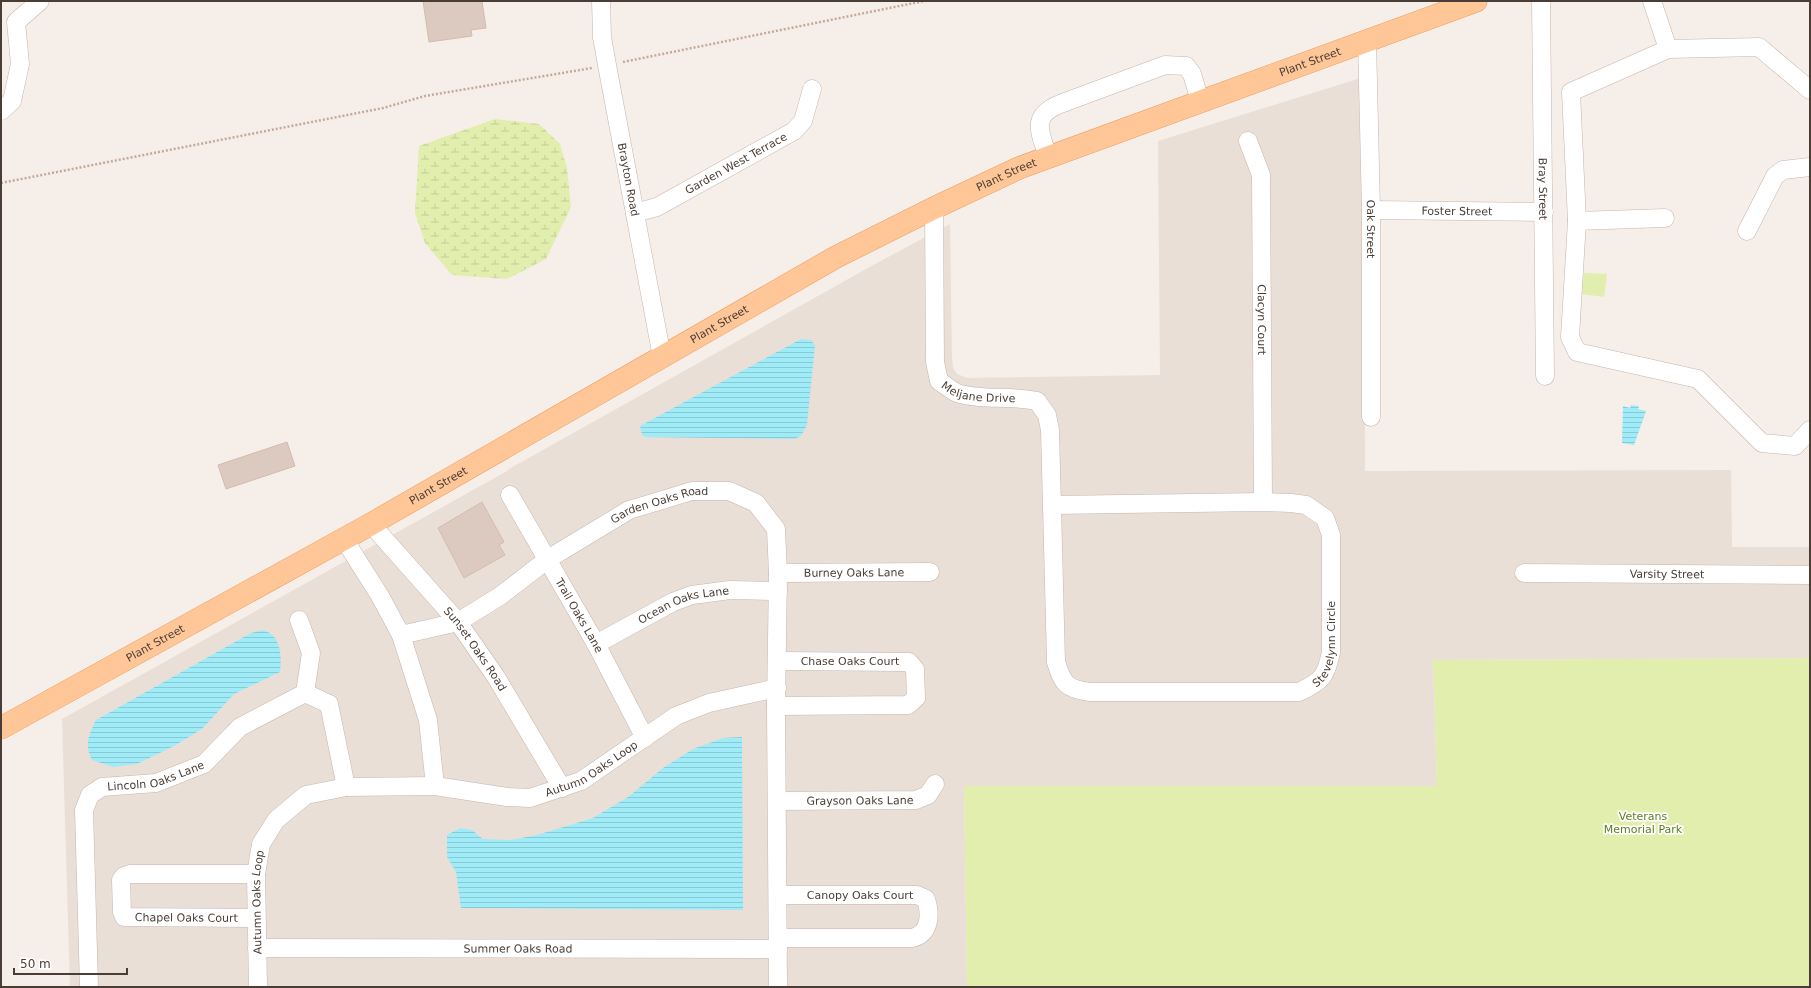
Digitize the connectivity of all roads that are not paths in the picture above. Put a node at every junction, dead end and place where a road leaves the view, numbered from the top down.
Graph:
1 (40, 1) edge
2 (601, 1) edge
3 (1476, 1) edge
4 (1541, 1) edge
5 (1652, 1) edge
6 (9, 28) edge
7 (1367, 40) junction
8 (1668, 49) junction
9 (812, 89) dead end
10 (1810, 90) edge
11 (1200, 101) junction
12 (1, 111) edge
13 (1248, 141) dead end
14 (1048, 157) junction
15 (1810, 167) edge
16 (934, 208) junction
17 (1371, 210) junction
18 (1544, 212) junction
19 (635, 213) junction
20 (1665, 218) dead end
21 (1577, 221) junction
22 (1747, 231) dead end
23 (662, 356) junction
24 (1545, 376) dead end
25 (1371, 417) dead end
26 (1810, 430) edge
27 (510, 495) dead end
28 (1264, 502) junction
29 (1052, 505) junction
30 (371, 524) junction
31 (344, 539) junction
32 (548, 559) junction
33 (930, 572) dead end
34 (778, 573) junction
35 (1524, 573) dead end
36 (1810, 575) edge
37 (778, 591) junction
38 (299, 620) dead end
39 (458, 622) junction
40 (401, 635) junction
41 (596, 644) junction
42 (778, 661) junction
43 (305, 693) junction
44 (777, 697) junction
45 (1, 728) edge
46 (645, 738) junction
47 (935, 784) dead end
48 (435, 786) junction
49 (346, 788) junction
50 (562, 788) junction
51 (778, 801) junction
52 (256, 874) junction
53 (778, 895) junction
54 (256, 918) junction
55 (779, 944) junction
56 (257, 948) junction
57 (88, 987) edge
58 (258, 987) edge
59 (778, 987) edge

1 - 6 street
2 - 19 street, Brayton Road
3 - 7 main road, Plant Street
4 - 18 street, Bray Street
5 - 8 street
6 - 12 street
7 - 11 main road, Plant Street
7 - 17 street, Oak Street
8 - 10 street
8 - 21 street
9 - 19 street, Garden West Terrace
11 - 14 main road, Plant Street
11 - 14 street
13 - 28 street, Clacyn Court
14 - 16 main road, Plant Street
15 - 22 street
16 - 23 main road, Plant Street
16 - 29 street, Meljane Drive
17 - 18 street, Foster Street
17 - 25 street, Oak Street
18 - 24 street, Bray Street
19 - 23 street, Brayton Road
20 - 21 street
21 - 26 street
23 - 30 main road, Plant Street
27 - 32 street, Trail Oaks Lane
28 - 29 street, Stevelynn Circle
28 - 29 street, Stevelynn Circle
30 - 31 main road, Plant Street
30 - 39 street, Sunset Oaks Road
31 - 40 street
31 - 45 main road, Plant Street
32 - 34 street, Garden Oaks Road
32 - 39 street, Garden Oaks Road
32 - 41 street, Trail Oaks Lane
33 - 34 street, Burney Oaks Lane
34 - 37 street, Garden Oaks Road
35 - 36 street, Varsity Street
37 - 41 street, Ocean Oaks Lane
37 - 42 street, Garden Oaks Road
38 - 43 street
39 - 40 street, Garden Oaks Road
39 - 50 street, Sunset Oaks Road
40 - 48 street
41 - 46 street, Trail Oaks Lane
42 - 44 street, Garden Oaks Road
42 - 44 street, Chase Oaks Court
43 - 49 street
43 - 57 street, Lincoln Oaks Lane
44 - 46 street, Autumn Oaks Loop
44 - 51 street
46 - 50 street, Autumn Oaks Loop
47 - 51 street, Grayson Oaks Lane
48 - 49 street, Autumn Oaks Loop
48 - 50 street, Autumn Oaks Loop
49 - 52 street, Autumn Oaks Loop
51 - 53 street
52 - 54 street, Autumn Oaks Loop
52 - 54 street, Chapel Oaks Court
53 - 55 street
53 - 55 street, Canopy Oaks Court
54 - 56 street, Autumn Oaks Loop
55 - 56 street, Summer Oaks Road
55 - 59 street
56 - 58 street, Autumn Oaks Loop

